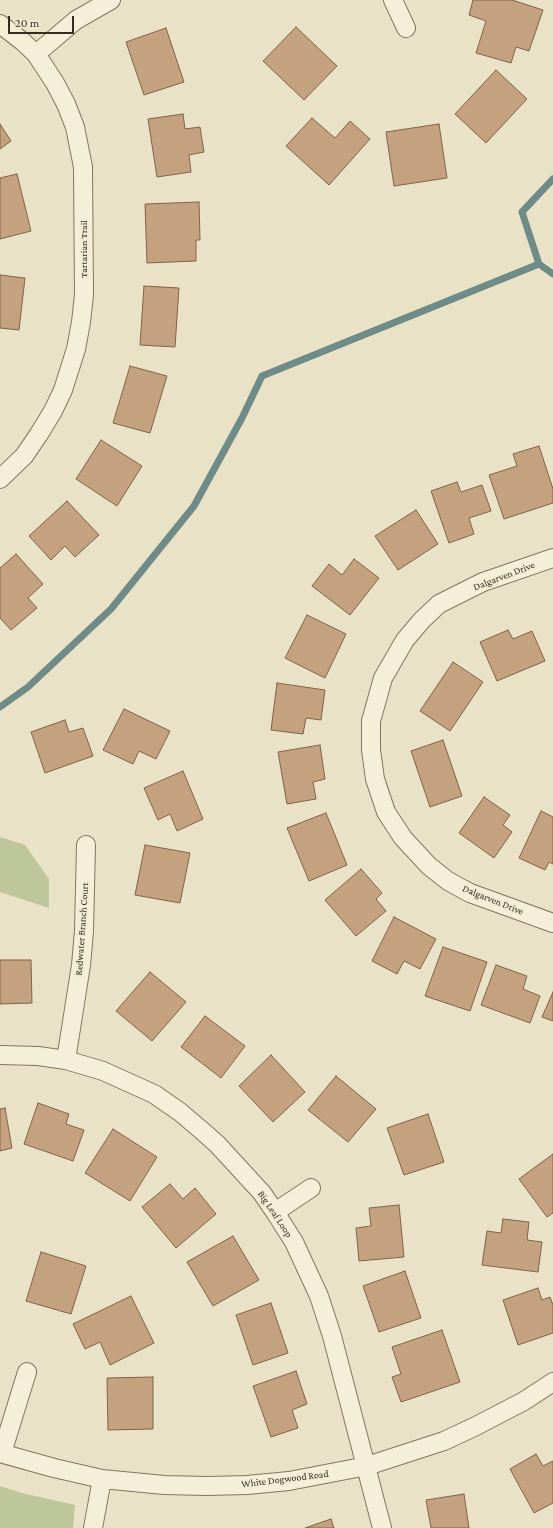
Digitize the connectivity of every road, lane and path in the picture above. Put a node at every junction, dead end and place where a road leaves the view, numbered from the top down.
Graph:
1 (111, 0) edge
2 (393, 0) edge
3 (0, 24) edge
4 (406, 28) dead end
5 (36, 54) junction
6 (0, 480) edge
7 (553, 558) edge
8 (86, 845) dead end
9 (553, 923) edge
10 (0, 1055) edge
11 (66, 1060) junction
12 (311, 1188) dead end
13 (276, 1212) junction
14 (27, 1372) dead end
15 (553, 1382) edge
16 (1, 1453) edge
17 (367, 1466) junction
18 (102, 1479) junction
19 (93, 1528) edge
20 (382, 1528) edge

1 - 5 street
2 - 4 street
3 - 5 street, Tartarian Trail
5 - 6 street, Tartarian Trail
7 - 9 street, Dalgarven Drive
8 - 11 street, Redwater Branch Court
10 - 11 street, Big Leaf Loop
11 - 13 street, Big Leaf Loop
12 - 13 street
13 - 17 street, Big Leaf Loop
14 - 16 street
15 - 17 street, White Dogwood Road
16 - 18 street, White Dogwood Road
17 - 18 street, White Dogwood Road
17 - 20 street, Big Leaf Loop
18 - 19 street

